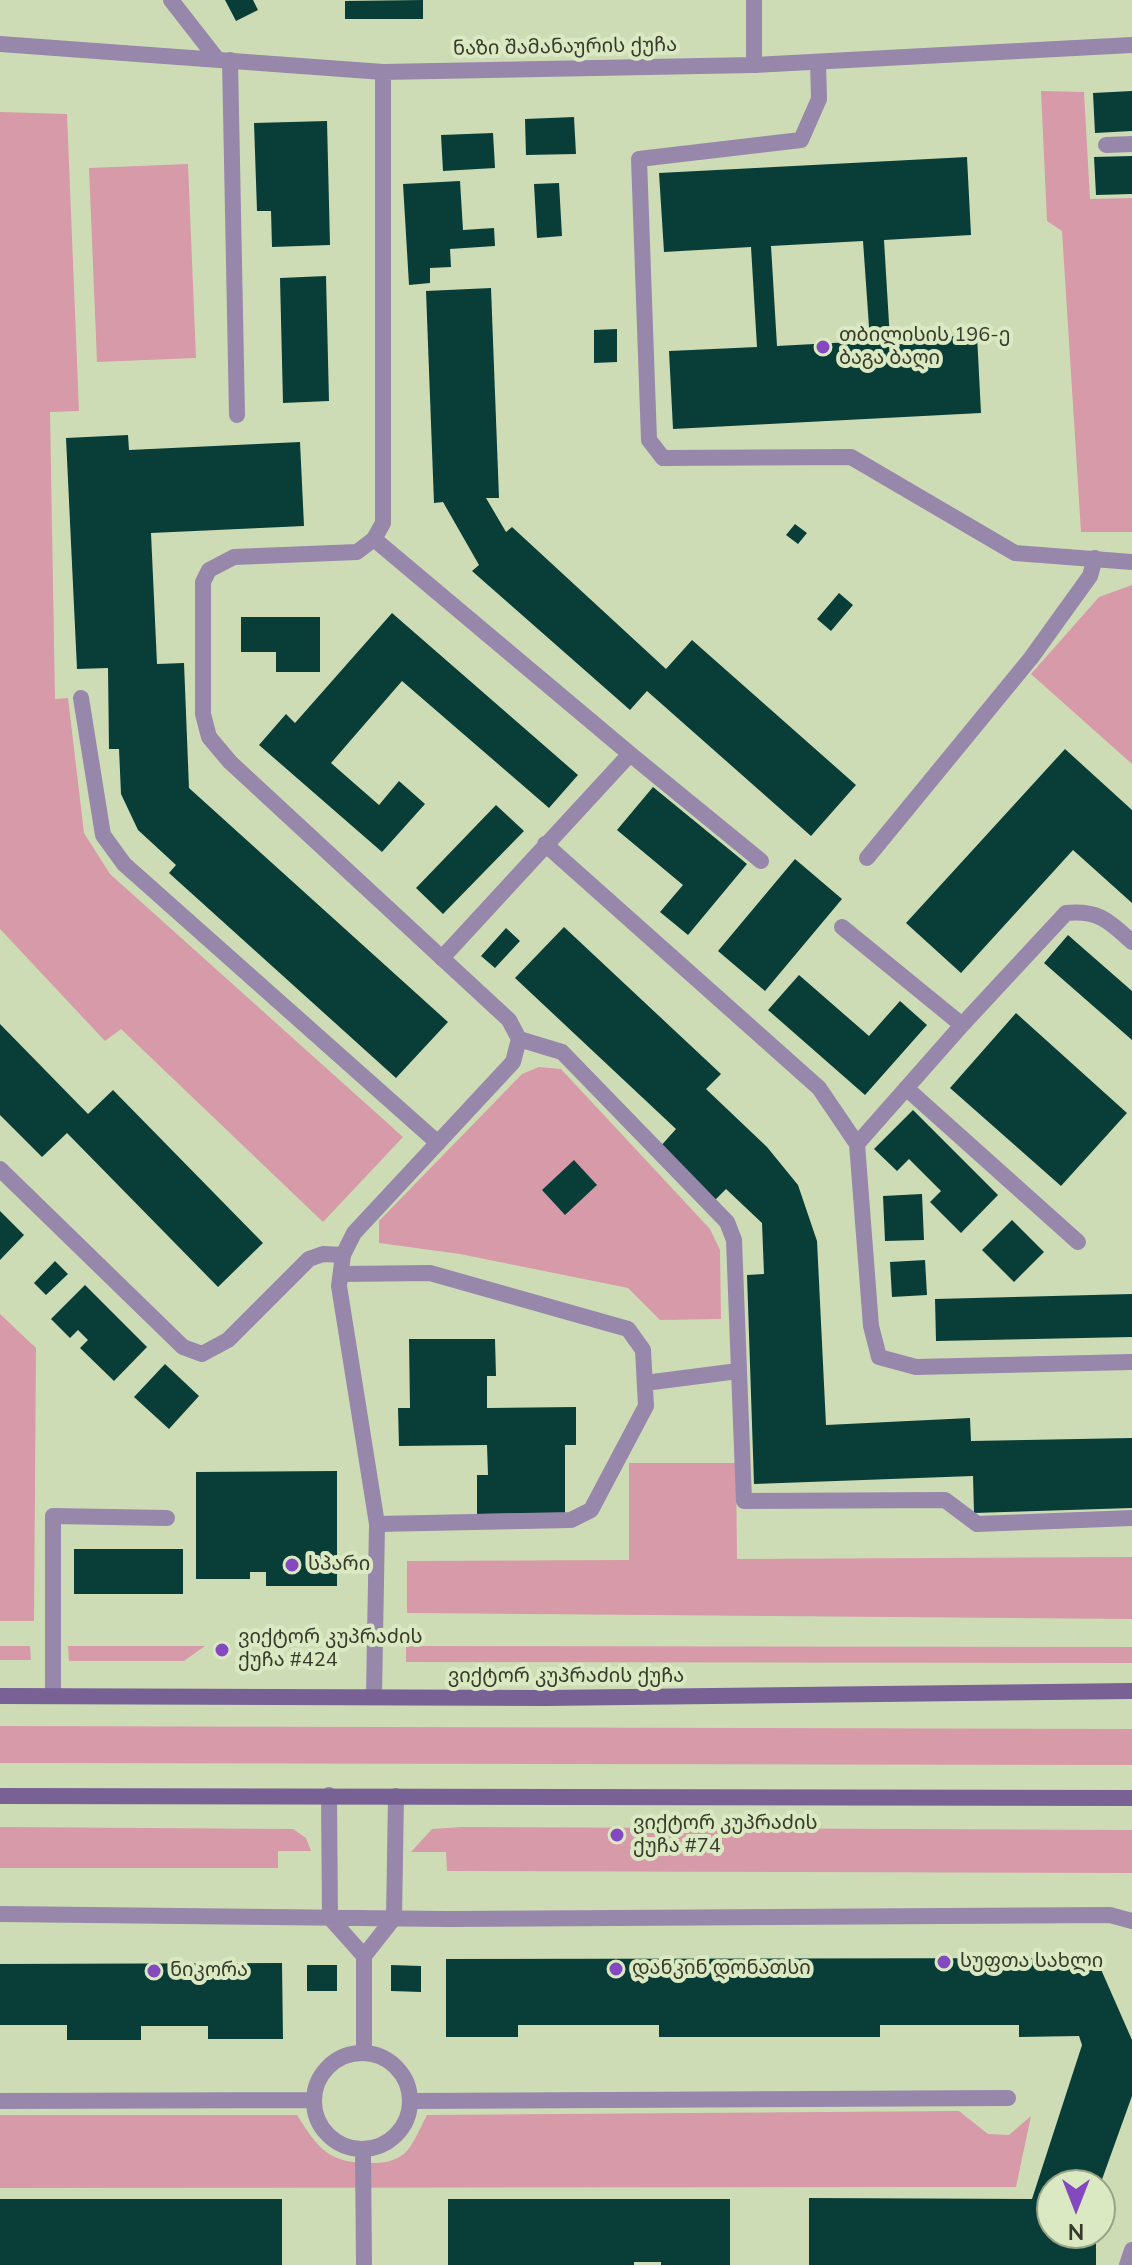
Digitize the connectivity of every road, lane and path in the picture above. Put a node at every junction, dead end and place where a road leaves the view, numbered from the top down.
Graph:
1 (171, 0) edge
2 (754, 0) edge
3 (0, 44) edge
4 (1132, 45) edge
5 (223, 60) junction
6 (818, 62) junction
7 (754, 65) junction
8 (383, 72) junction
9 (1132, 144) edge
10 (1106, 145) dead end
11 (237, 415) dead end
12 (374, 539) junction
13 (1095, 558) junction
14 (1132, 562) edge
15 (81, 698) dead end
16 (630, 754) junction
17 (545, 844) junction
18 (867, 858) dead end
19 (761, 861) dead end
20 (842, 927) dead end
21 (1132, 942) edge
22 (442, 958) junction
23 (962, 1025) junction
24 (519, 1039) junction
25 (906, 1088) junction
26 (438, 1143) junction
27 (857, 1144) junction
28 (0, 1169) edge
29 (1078, 1242) dead end
30 (343, 1255) junction
31 (341, 1274) junction
32 (1132, 1362) edge
33 (738, 1371) junction
34 (645, 1383) junction
35 (167, 1518) dead end
36 (1132, 1518) edge
37 (377, 1524) junction
38 (1132, 1691) edge
39 (0, 1696) edge
40 (53, 1696) junction
41 (374, 1696) junction
42 (329, 1795) junction
43 (0, 1796) edge
44 (396, 1796) junction
45 (1132, 1798) edge
46 (0, 1914) edge
47 (330, 1918) junction
48 (394, 1918) junction
49 (1132, 1921) edge
50 (364, 1956) junction
51 (364, 2052) junction
52 (1008, 2098) dead end
53 (313, 2100) junction
54 (0, 2101) edge
55 (411, 2101) junction
56 (363, 2150) junction
57 (1132, 2250) edge
58 (364, 2265) edge
59 (1127, 2265) edge

1 - 5 street
2 - 7 street
3 - 5 street, ნაზი შამანაურის ქუჩა
4 - 6 street, ნაზი შამანაურის ქუჩა
5 - 8 street, ნაზი შამანაურის ქუჩა
5 - 11 street
6 - 7 street, ნაზი შამანაურის ქუჩა
6 - 13 street
7 - 8 street, ნაზი შამანაურის ქუჩა
8 - 12 street
9 - 10 street
12 - 16 street
12 - 22 street
13 - 14 street
13 - 18 street
15 - 26 street
16 - 17 street
16 - 19 street
17 - 22 street
17 - 27 street
20 - 23 street
21 - 23 street
22 - 24 street
23 - 25 street
24 - 26 street
24 - 33 street
25 - 27 street
25 - 29 street
26 - 30 street
27 - 32 street
28 - 30 street
30 - 31 street
31 - 34 street
31 - 37 street
33 - 34 street
33 - 36 street
34 - 37 street
35 - 40 street
37 - 41 street
38 - 41 main road, ვიქტორ კუპრაძის ქუჩა
39 - 40 main road, ვიქტორ კუპრაძის ქუჩა
40 - 41 main road, ვიქტორ კუპრაძის ქუჩა
42 - 43 main road
42 - 44 main road
42 - 47 street
44 - 45 main road
44 - 48 street
46 - 47 street
47 - 48 street
47 - 50 street
48 - 49 street
48 - 50 street
50 - 51 street
51 - 53 street
51 - 55 street
52 - 55 street
53 - 54 street
53 - 56 street
55 - 56 street
56 - 58 street
57 - 59 street

